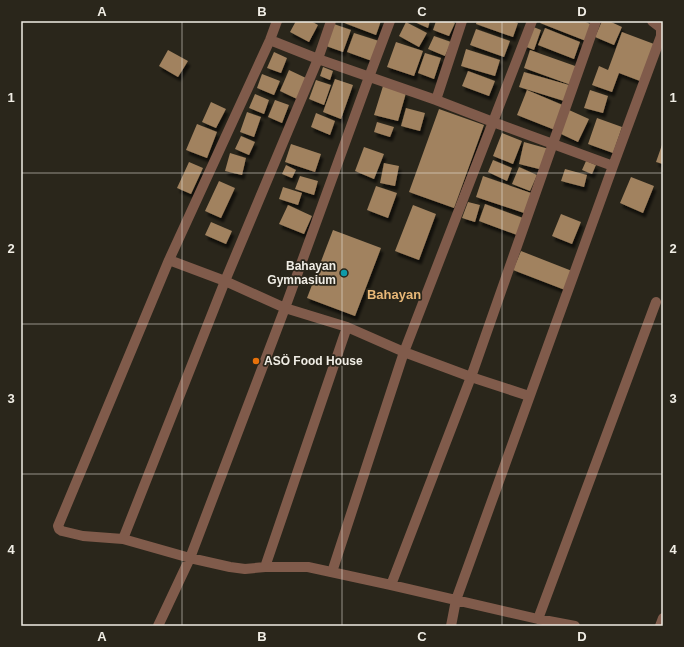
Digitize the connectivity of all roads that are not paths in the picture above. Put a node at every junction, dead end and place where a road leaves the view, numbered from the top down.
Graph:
1 (277, 21) edge
2 (331, 21) edge
3 (390, 21) edge
4 (462, 21) edge
5 (532, 21) edge
6 (596, 21) edge
7 (652, 21) edge
8 (270, 40) junction
9 (318, 59) junction
10 (369, 77) junction
11 (436, 100) junction
12 (493, 122) junction
13 (553, 145) junction
14 (613, 166) junction
15 (169, 260) junction
16 (225, 281) junction
17 (656, 302) dead end
18 (285, 308) junction
19 (347, 327) junction
20 (404, 352) junction
21 (471, 377) junction
22 (529, 396) junction
23 (123, 539) junction
24 (190, 558) junction
25 (265, 567) junction
26 (332, 572) junction
27 (391, 585) junction
28 (456, 600) junction
29 (663, 618) edge
30 (538, 619) junction
31 (158, 626) edge
32 (451, 626) edge
33 (575, 626) edge
34 (660, 626) edge

1 - 8 street
2 - 9 street
3 - 10 street
4 - 11 street
5 - 12 street
6 - 13 street
7 - 14 street
8 - 9 street
8 - 15 street
9 - 10 street
9 - 16 street
10 - 11 street
10 - 18 street
11 - 12 street
12 - 13 street
12 - 20 street
13 - 14 street
13 - 21 street
14 - 22 street
15 - 16 street
15 - 23 street
16 - 18 street
16 - 23 street
17 - 30 street
18 - 19 street
18 - 24 street
19 - 20 street
19 - 25 street
20 - 21 street
20 - 26 street
21 - 22 street
21 - 27 street
22 - 28 street
23 - 24 street
24 - 25 street
24 - 31 street
25 - 26 street
26 - 27 street
27 - 28 street
28 - 30 street
28 - 32 street
29 - 34 street
30 - 33 street

